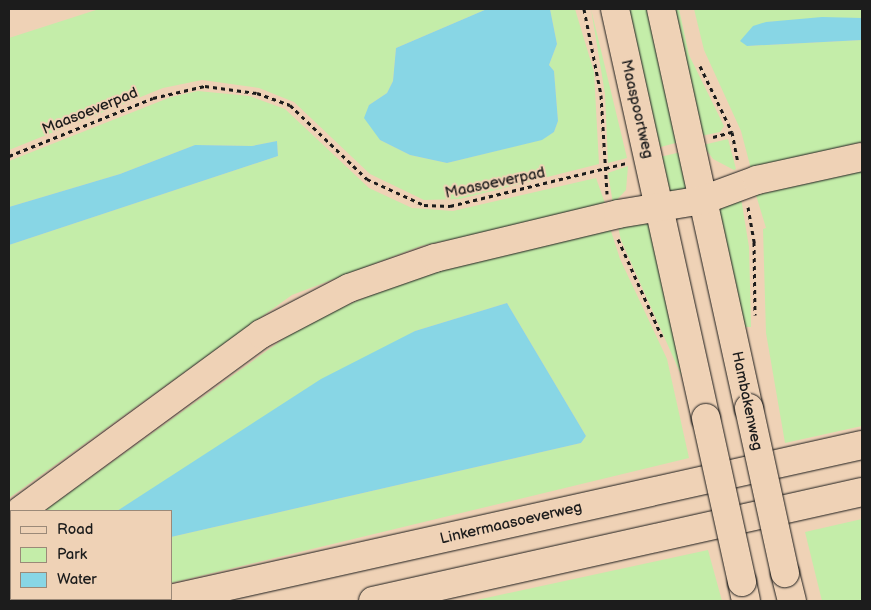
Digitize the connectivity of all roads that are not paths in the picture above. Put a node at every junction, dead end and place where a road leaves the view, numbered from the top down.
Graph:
1 (615, 9) edge
2 (661, 9) edge
3 (862, 157) edge
4 (703, 200) junction
5 (659, 209) junction
6 (862, 445) edge
7 (862, 492) edge
8 (21, 510) edge
9 (744, 592) edge
10 (172, 598) edge
11 (373, 601) edge
12 (792, 601) edge

1 - 5 main road, Maaspoortweg
2 - 4 main road
3 - 4 main road
4 - 5 main road
4 - 12 main road, Hambakenweg, bridge
5 - 8 main road
5 - 9 main road, bridge
6 - 10 main road, Linkermaasoeverweg
7 - 11 main road

